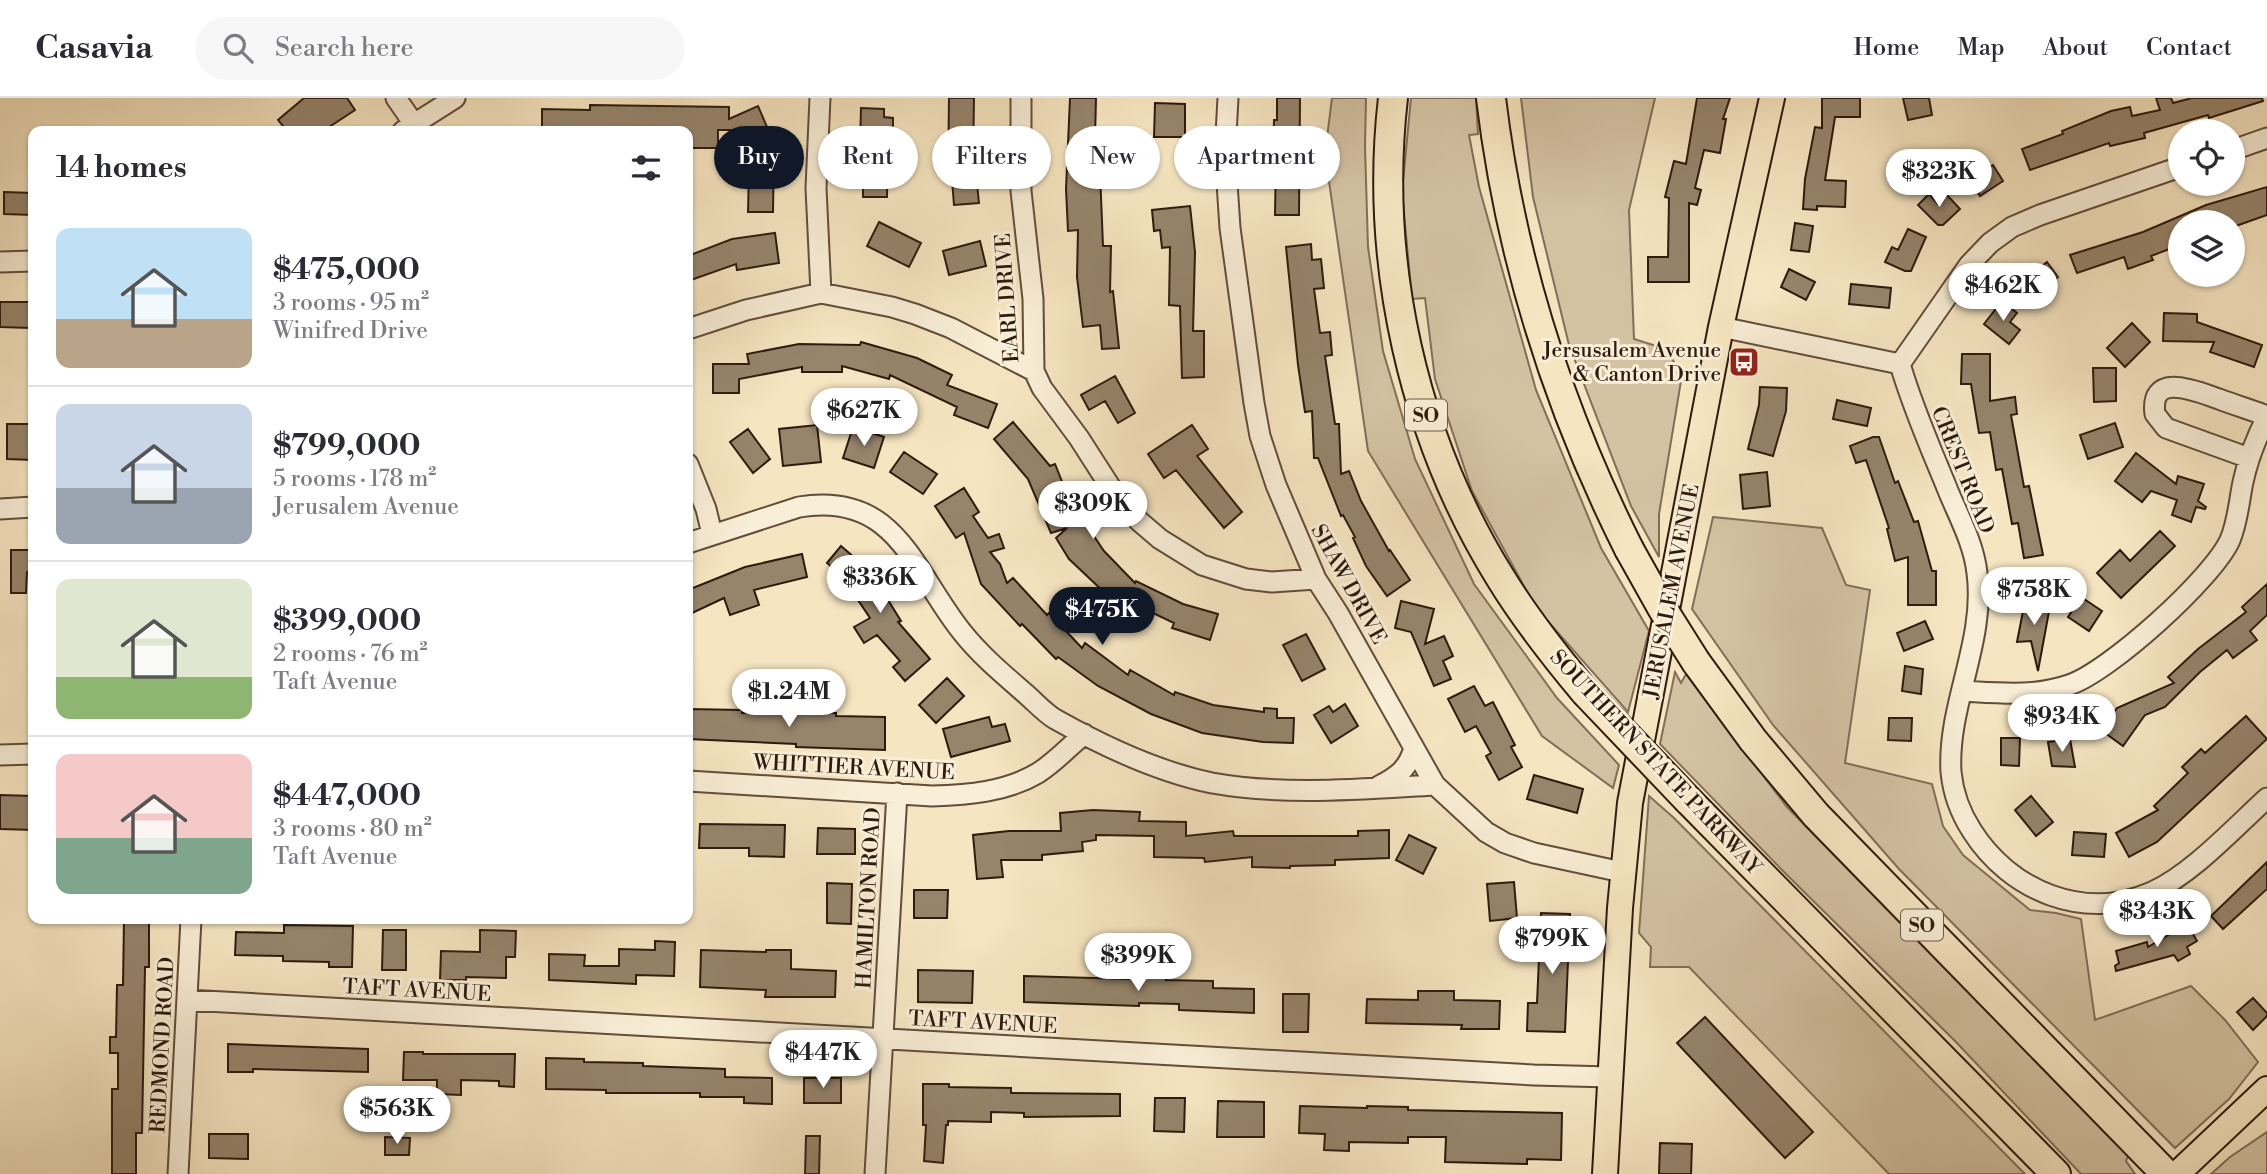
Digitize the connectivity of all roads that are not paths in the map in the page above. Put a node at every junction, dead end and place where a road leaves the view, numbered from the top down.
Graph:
1 (396, 98) edge
2 (455, 98) edge
3 (820, 98) edge
4 (1021, 98) edge
5 (1228, 98) edge
6 (1393, 98) edge
7 (1491, 98) edge
8 (1772, 98) edge
9 (407, 126) edge
10 (411, 126) edge
11 (2267, 138) edge
12 (2245, 146) edge
13 (2168, 171) edge
14 (28, 261) edge
15 (0, 262) edge
16 (821, 293) junction
17 (693, 327) edge
18 (1721, 327) junction
19 (1900, 365) junction
20 (1034, 371) junction
21 (2267, 416) edge
22 (2249, 458) junction
23 (693, 476) edge
24 (28, 508) edge
25 (0, 509) edge
26 (712, 534) junction
27 (693, 541) edge
28 (1316, 579) junction
29 (1962, 691) junction
30 (1084, 733) junction
31 (1414, 748) junction
32 (28, 754) edge
33 (0, 755) edge
34 (693, 781) edge
35 (1435, 785) junction
36 (1375, 788) junction
37 (897, 793) junction
38 (2267, 798) edge
39 (1622, 872) junction
40 (191, 924) edge
41 (187, 1000) junction
42 (883, 1039) junction
43 (1610, 1077) junction
44 (2267, 1089) edge
45 (178, 1174) edge
46 (875, 1174) edge
47 (1605, 1174) edge
48 (2056, 1174) edge
49 (2165, 1174) edge
50 (2177, 1174) edge

1 - 9 street
2 - 10 street
3 - 16 street
4 - 20 street, EARL DRIVE
5 - 28 street, SHAW DRIVE
6 - 48 highway, SOUTHERN STATE PARKWAY / SO, bridge
7 - 49 highway, SO, bridge
8 - 18 main road, JERUSALEM AVENUE
11 - 12 street
13 - 19 street
14 - 15 street
16 - 17 street
16 - 20 street
18 - 19 street
18 - 39 main road, JERUSALEM AVENUE
19 - 29 street, CREST ROAD
20 - 28 street, EARL DRIVE
21 - 22 street
21 - 22 street
22 - 29 street
23 - 26 street
24 - 25 street
26 - 27 street
26 - 30 street
28 - 31 street, SHAW DRIVE
29 - 38 street, CREST ROAD
30 - 36 street
30 - 37 street, WHITTIER AVENUE
31 - 35 street, SHAW DRIVE
31 - 36 street
32 - 33 street
34 - 37 street, WHITTIER AVENUE
35 - 36 street
35 - 39 street, SHAW DRIVE
37 - 42 street, HAMILTON ROAD
39 - 43 main road, JERUSALEM AVENUE
40 - 41 street, REDMOND ROAD
41 - 42 street, TAFT AVENUE
41 - 45 street, REDMOND ROAD
42 - 43 street, TAFT AVENUE
42 - 46 street, HAMILTON ROAD
43 - 47 main road, JERUSALEM AVENUE
44 - 50 main road

